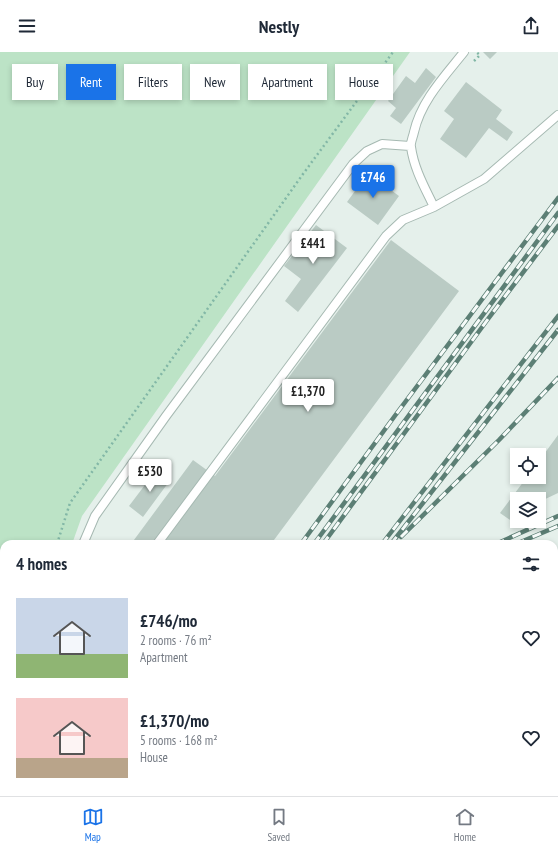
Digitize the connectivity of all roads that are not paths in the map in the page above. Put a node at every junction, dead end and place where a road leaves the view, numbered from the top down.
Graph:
1 (464, 52) edge
2 (558, 115) edge
3 (410, 146) junction
4 (434, 207) junction
5 (85, 540) edge
6 (160, 540) edge

1 - 3 lane
2 - 4 lane
3 - 4 lane
3 - 5 lane
4 - 6 lane

